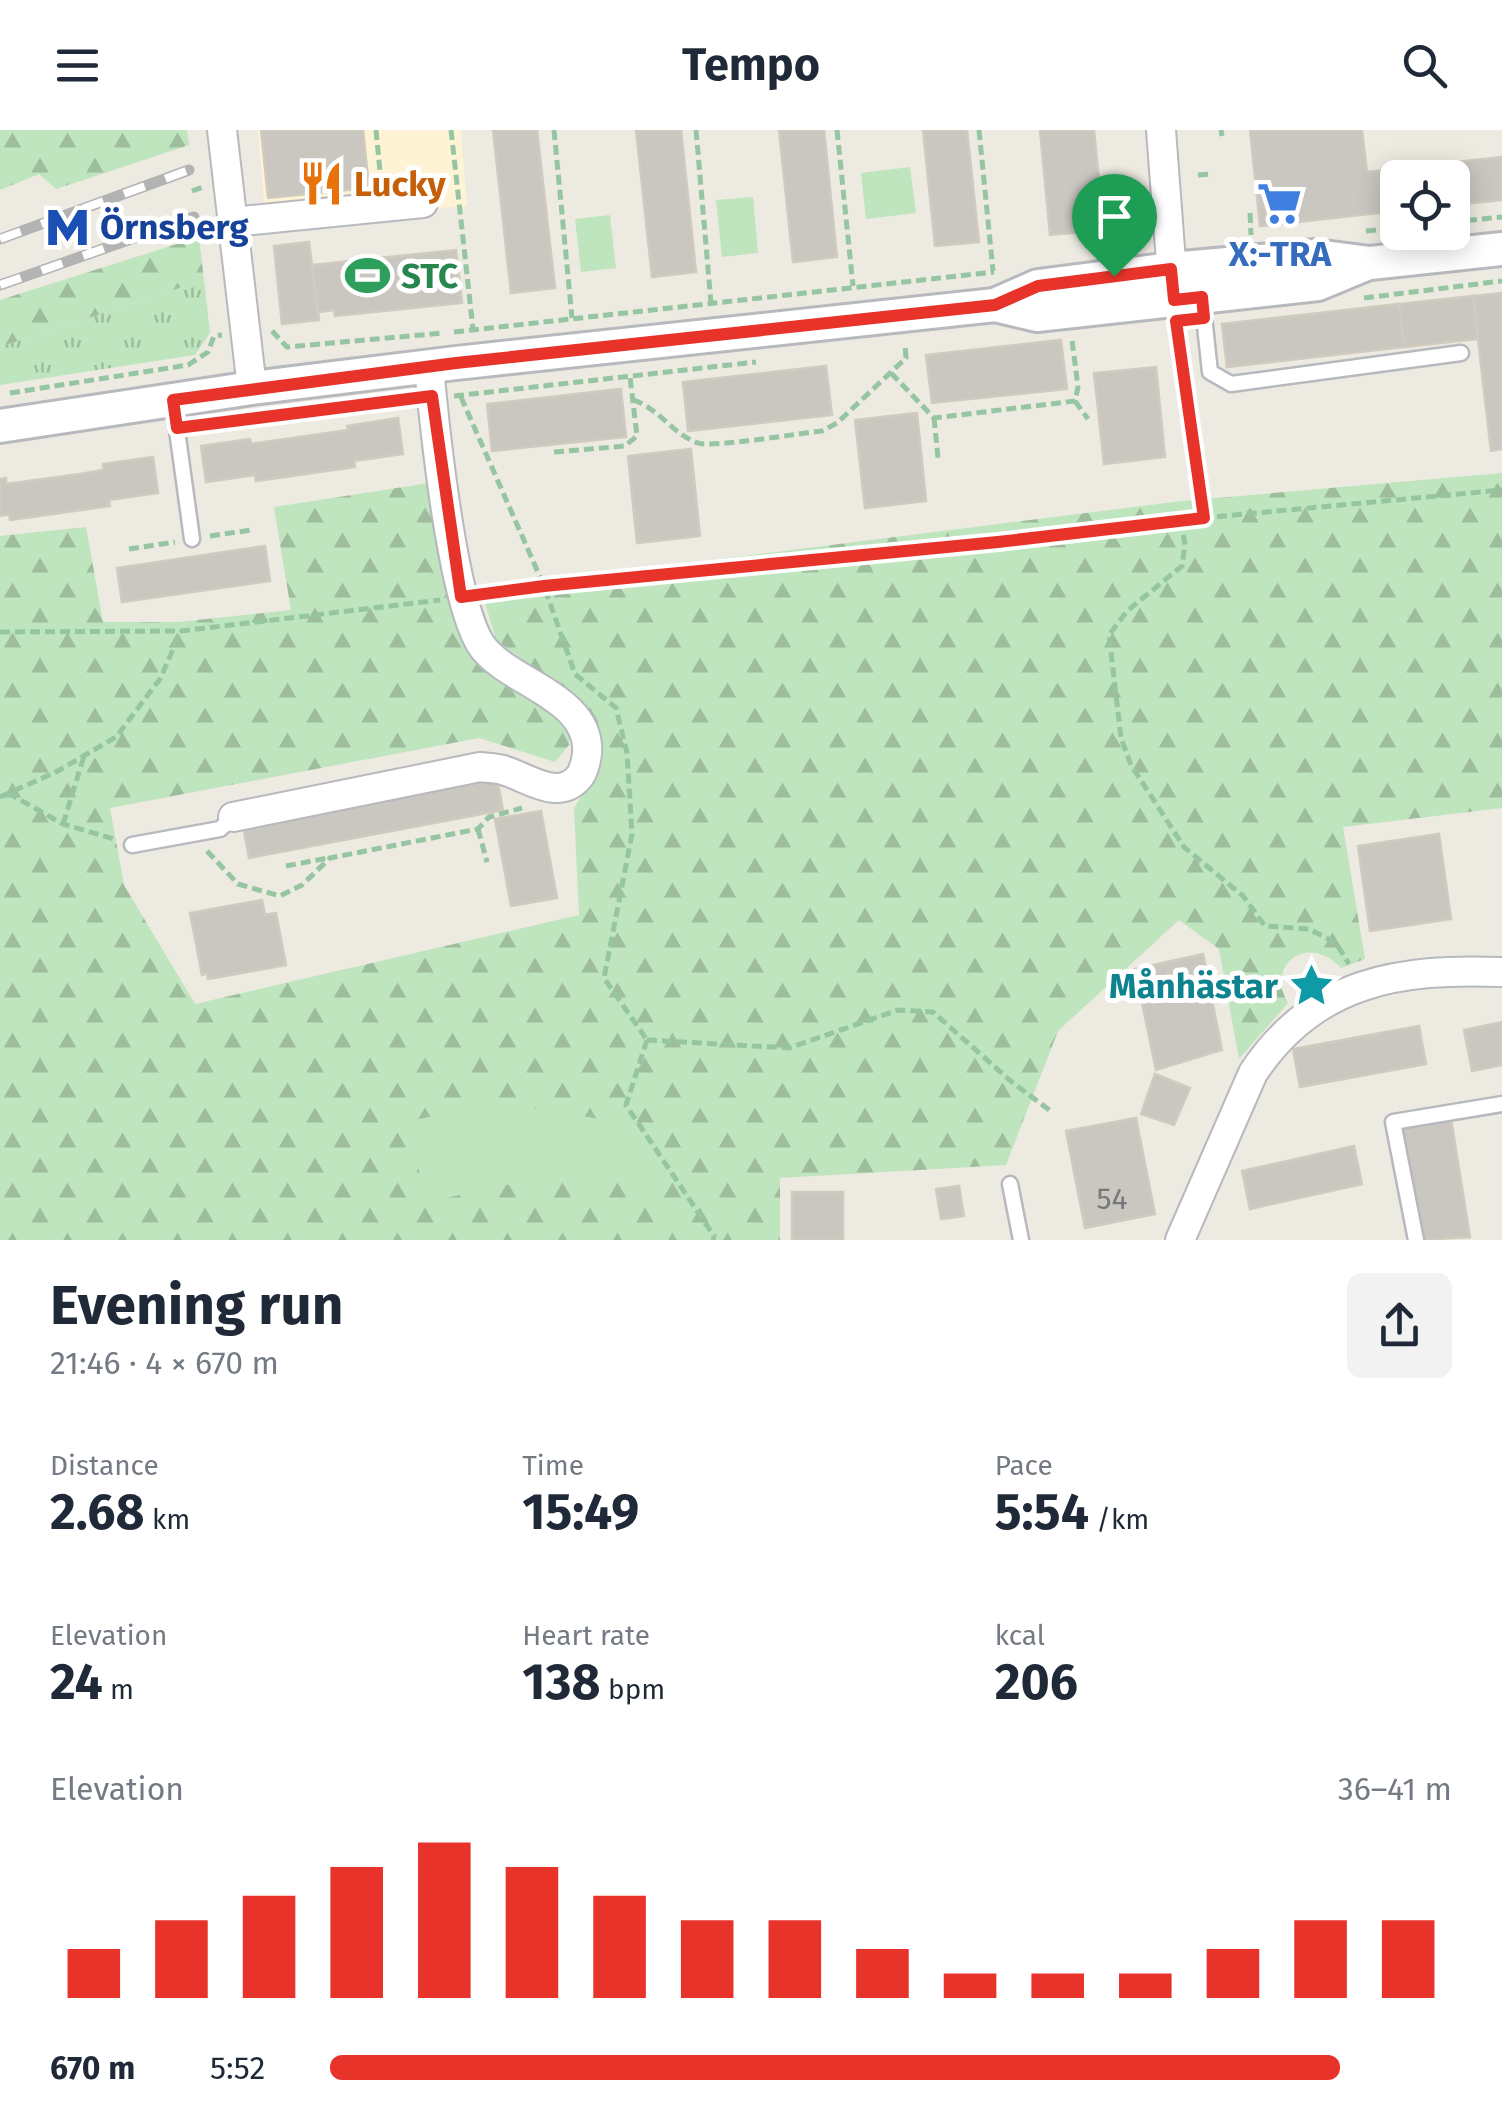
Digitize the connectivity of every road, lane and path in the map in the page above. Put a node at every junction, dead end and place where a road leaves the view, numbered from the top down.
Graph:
1 (222, 130) edge
2 (376, 130) edge
3 (451, 130) edge
4 (554, 130) edge
5 (696, 130) edge
6 (837, 130) edge
7 (979, 130) edge
8 (1161, 130) edge
9 (378, 152) junction
10 (365, 154) dead end
11 (1198, 174) dead end
12 (1211, 174) dead end
13 (423, 204) dead end
14 (383, 208) junction
15 (1250, 213) dead end
16 (1502, 217) edge
17 (1470, 220) edge
18 (232, 222) junction
19 (1167, 236) junction
20 (1380, 239) edge
21 (1252, 244) dead end
22 (1366, 247) junction
23 (1122, 249) dead end
24 (1502, 249) edge
25 (1010, 270) dead end
26 (993, 272) junction
27 (1502, 281) edge
28 (853, 287) junction
29 (1358, 299) dead end
30 (1185, 301) junction
31 (711, 303) junction
32 (572, 318) junction
33 (473, 329) junction
34 (1071, 330) dead end
35 (244, 332) junction
36 (922, 343) dead end
37 (1461, 353) dead end
38 (768, 361) dead end
39 (891, 373) junction
40 (630, 377) junction
41 (430, 381) junction
42 (252, 388) junction
43 (0, 394) edge
44 (173, 400) junction
45 (633, 400) junction
46 (1075, 401) junction
47 (934, 418) junction
48 (1088, 419) dead end
49 (0, 426) edge
50 (554, 452) dead end
51 (938, 458) dead end
52 (1502, 490) edge
53 (1204, 518) junction
54 (1181, 520) junction
55 (192, 539) dead end
56 (461, 597) junction
57 (180, 631) junction
58 (0, 632) edge
59 (84, 756) junction
60 (548, 788) junction
61 (8, 793) junction
62 (0, 797) edge
63 (234, 817) joint
64 (63, 824) junction
65 (478, 829) junction
66 (191, 834) junction
67 (132, 845) joint
68 (330, 858) junction
69 (487, 862) dead end
70 (286, 866) dead end
71 (1502, 972) edge
72 (604, 978) dead end
73 (1360, 984) junction
74 (648, 1040) junction
75 (1502, 1104) edge
76 (1052, 1112) dead end
77 (1010, 1184) dead end
78 (713, 1240) edge
79 (1021, 1240) edge
80 (1180, 1240) edge
81 (1416, 1240) edge

1 - 18 street
2 - 9 path
3 - 33 path
4 - 32 path
5 - 31 path
6 - 28 path
7 - 26 path
8 - 19 street
9 - 10 path
9 - 14 path
11 - 12 path
13 - 14 street
14 - 18 street
15 - 21 path
16 - 17 path
18 - 35 street
19 - 23 path
19 - 30 street
20 - 22 path
22 - 24 street
22 - 30 street
25 - 26 path
26 - 28 path
27 - 29 path
28 - 31 path
30 - 37 lane
30 - 41 street
30 - 53 path
31 - 32 path
32 - 33 path
33 - 35 path
34 - 46 path
35 - 42 street
35 - 43 path
36 - 39 path
38 - 40 path
39 - 45 path
39 - 47 path
40 - 41 path
40 - 45 path
41 - 42 street
41 - 56 street
42 - 44 street
44 - 49 street
44 - 55 lane
45 - 50 path
46 - 47 path
46 - 48 path
47 - 51 path
52 - 53 path
53 - 54 path
54 - 56 path
54 - 73 path
56 - 57 path
56 - 60 street
57 - 58 path
57 - 59 path
59 - 61 path
59 - 64 path
60 - 63 street
60 - 65 path
61 - 62 path
61 - 64 path
63 - 66 lane
64 - 67 path
65 - 68 path
65 - 69 path
66 - 67 lane
66 - 68 path
68 - 70 path
71 - 73 street
72 - 74 path
73 - 80 street
74 - 76 path
74 - 78 path
75 - 81 lane
77 - 79 lane

